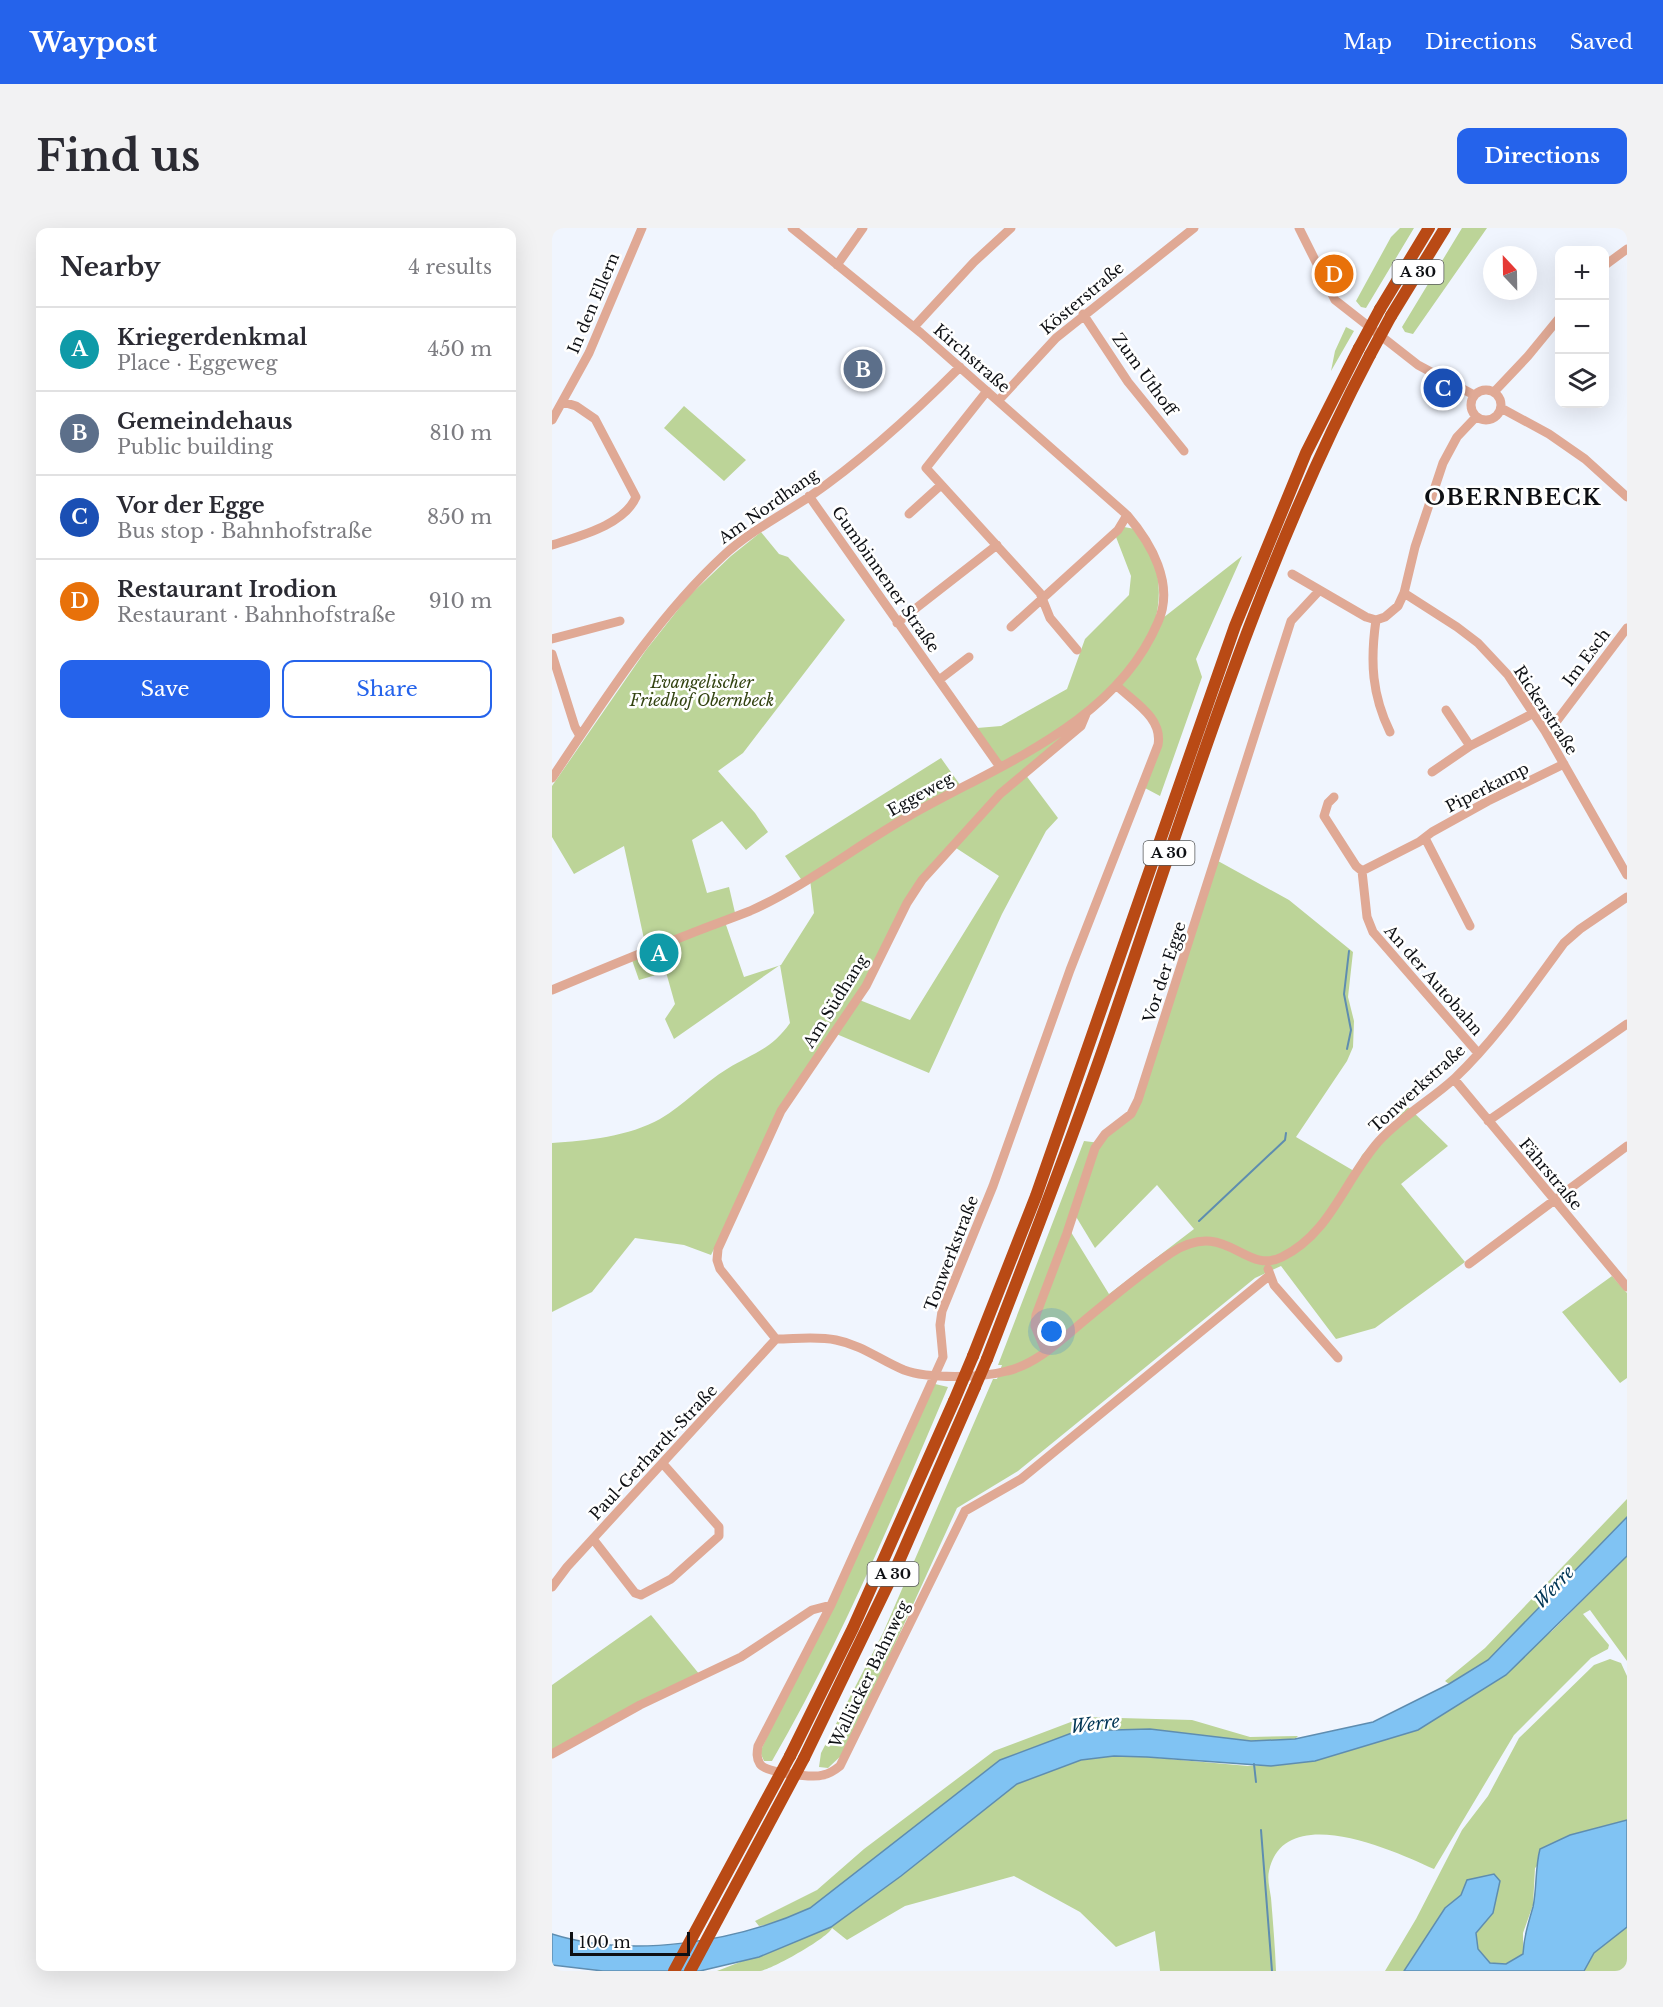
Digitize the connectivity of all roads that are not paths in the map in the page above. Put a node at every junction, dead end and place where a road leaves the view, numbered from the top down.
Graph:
1 (642, 228) edge
2 (792, 228) edge
3 (862, 228) edge
4 (1011, 228) edge
5 (1194, 228) edge
6 (1299, 228) edge
7 (1429, 228) edge
8 (1445, 228) edge
9 (1627, 249) edge
10 (1609, 263) edge
11 (837, 265) junction
12 (1083, 314) junction
13 (1555, 323) edge
14 (914, 327) junction
15 (960, 367) junction
16 (987, 391) junction
17 (1494, 392) junction
18 (1474, 395) junction
19 (999, 401) junction
20 (562, 402) junction
21 (1501, 408) junction
22 (1476, 417) junction
23 (552, 420) edge
24 (1184, 451) dead end
25 (941, 485) junction
26 (809, 496) junction
27 (1627, 497) edge
28 (909, 514) dead end
29 (1127, 515) junction
30 (552, 545) edge
31 (997, 545) junction
32 (1292, 574) dead end
33 (1318, 592) junction
34 (1404, 593) junction
35 (1041, 600) junction
36 (1376, 620) junction
37 (620, 621) dead end
38 (897, 622) junction
39 (1011, 627) dead end
40 (1627, 628) edge
41 (552, 639) edge
42 (1077, 650) dead end
43 (552, 654) edge
44 (969, 657) dead end
45 (939, 680) junction
46 (1116, 685) junction
47 (1446, 710) dead end
48 (1534, 713) junction
49 (1086, 714) junction
50 (1545, 731) junction
51 (1390, 732) dead end
52 (580, 736) junction
53 (1470, 746) junction
54 (1564, 765) junction
55 (1000, 767) junction
56 (1432, 772) dead end
57 (552, 778) edge
58 (1334, 797) dead end
59 (1425, 838) junction
60 (1362, 871) junction
61 (1627, 874) edge
62 (1627, 897) edge
63 (1470, 926) dead end
64 (552, 990) edge
65 (1627, 1024) edge
66 (1478, 1053) junction
67 (1454, 1079) junction
68 (1488, 1121) junction
69 (1626, 1149) edge
70 (1554, 1200) junction
71 (1267, 1262) junction
72 (1469, 1264) dead end
73 (1270, 1275) junction
74 (1627, 1287) edge
75 (776, 1339) junction
76 (1046, 1352) junction
77 (1338, 1358) dead end
78 (936, 1375) junction
79 (664, 1465) junction
80 (593, 1539) junction
81 (552, 1587) edge
82 (831, 1605) junction
83 (552, 1754) edge
84 (674, 1971) edge
85 (690, 1971) edge

1 - 20 street, In den Ellern
2 - 11 street, Kirchstraße
3 - 11 street
4 - 14 street
5 - 12 street, Kösterstraße
6 - 18 street
7 - 84 highway, A 30, bridge
8 - 85 highway, A 30, bridge
9 - 10 street
11 - 14 street, Kirchstraße
12 - 19 street, Kösterstraße
12 - 24 street, Zum Uthoff
13 - 17 street
14 - 15 street, Kirchstraße
15 - 16 street, Kirchstraße
15 - 26 street, Am Nordhang
16 - 19 street, Kirchstraße
16 - 25 street
17 - 18 street
17 - 21 street
18 - 22 street
19 - 29 street, Kirchstraße
20 - 23 street, In den Ellern
20 - 30 street
21 - 22 street
21 - 27 street
22 - 34 street
25 - 28 street
25 - 31 street
26 - 38 street, Gumbinnener Straße
26 - 52 street, Am Nordhang
29 - 35 street
29 - 46 street, Eggeweg
31 - 35 street
31 - 38 street
32 - 33 street
33 - 36 street
33 - 76 street, Vor der Egge
34 - 36 street
34 - 48 street, Rickerstraße
35 - 39 street
35 - 42 street
36 - 51 street
37 - 41 street
38 - 45 street, Gumbinnener Straße
40 - 50 street, Im Esch
43 - 52 street
44 - 45 street
45 - 55 street, Gumbinnener Straße
46 - 49 street, Eggeweg
46 - 78 street, Tonwerkstraße
47 - 53 street
48 - 50 street, Rickerstraße
48 - 53 street
49 - 55 street, Eggeweg
49 - 75 street, Am Südhang
50 - 54 street, Rickerstraße
52 - 57 street, Am Nordhang
53 - 56 street
54 - 59 street, Piperkamp
54 - 61 street, Rickerstraße
55 - 64 street, Eggeweg
58 - 60 street
59 - 60 street, Piperkamp
59 - 63 street
60 - 66 street, An der Autobahn
62 - 66 street, Tonwerkstraße
65 - 68 street
66 - 67 street, Tonwerkstraße
67 - 68 street, Fährstraße
67 - 71 street, Tonwerkstraße
68 - 70 street, Fährstraße
69 - 70 street
70 - 72 street
70 - 74 street, Fährstraße
71 - 73 street
71 - 76 street
73 - 77 street
73 - 82 street, Wallücker Bahnweg
75 - 78 street
75 - 79 street, Paul-Gerhardt-Straße
76 - 78 street
78 - 82 street, Wallücker Bahnweg
79 - 80 street, Paul-Gerhardt-Straße
79 - 80 street
80 - 81 street, Paul-Gerhardt-Straße
82 - 83 street

